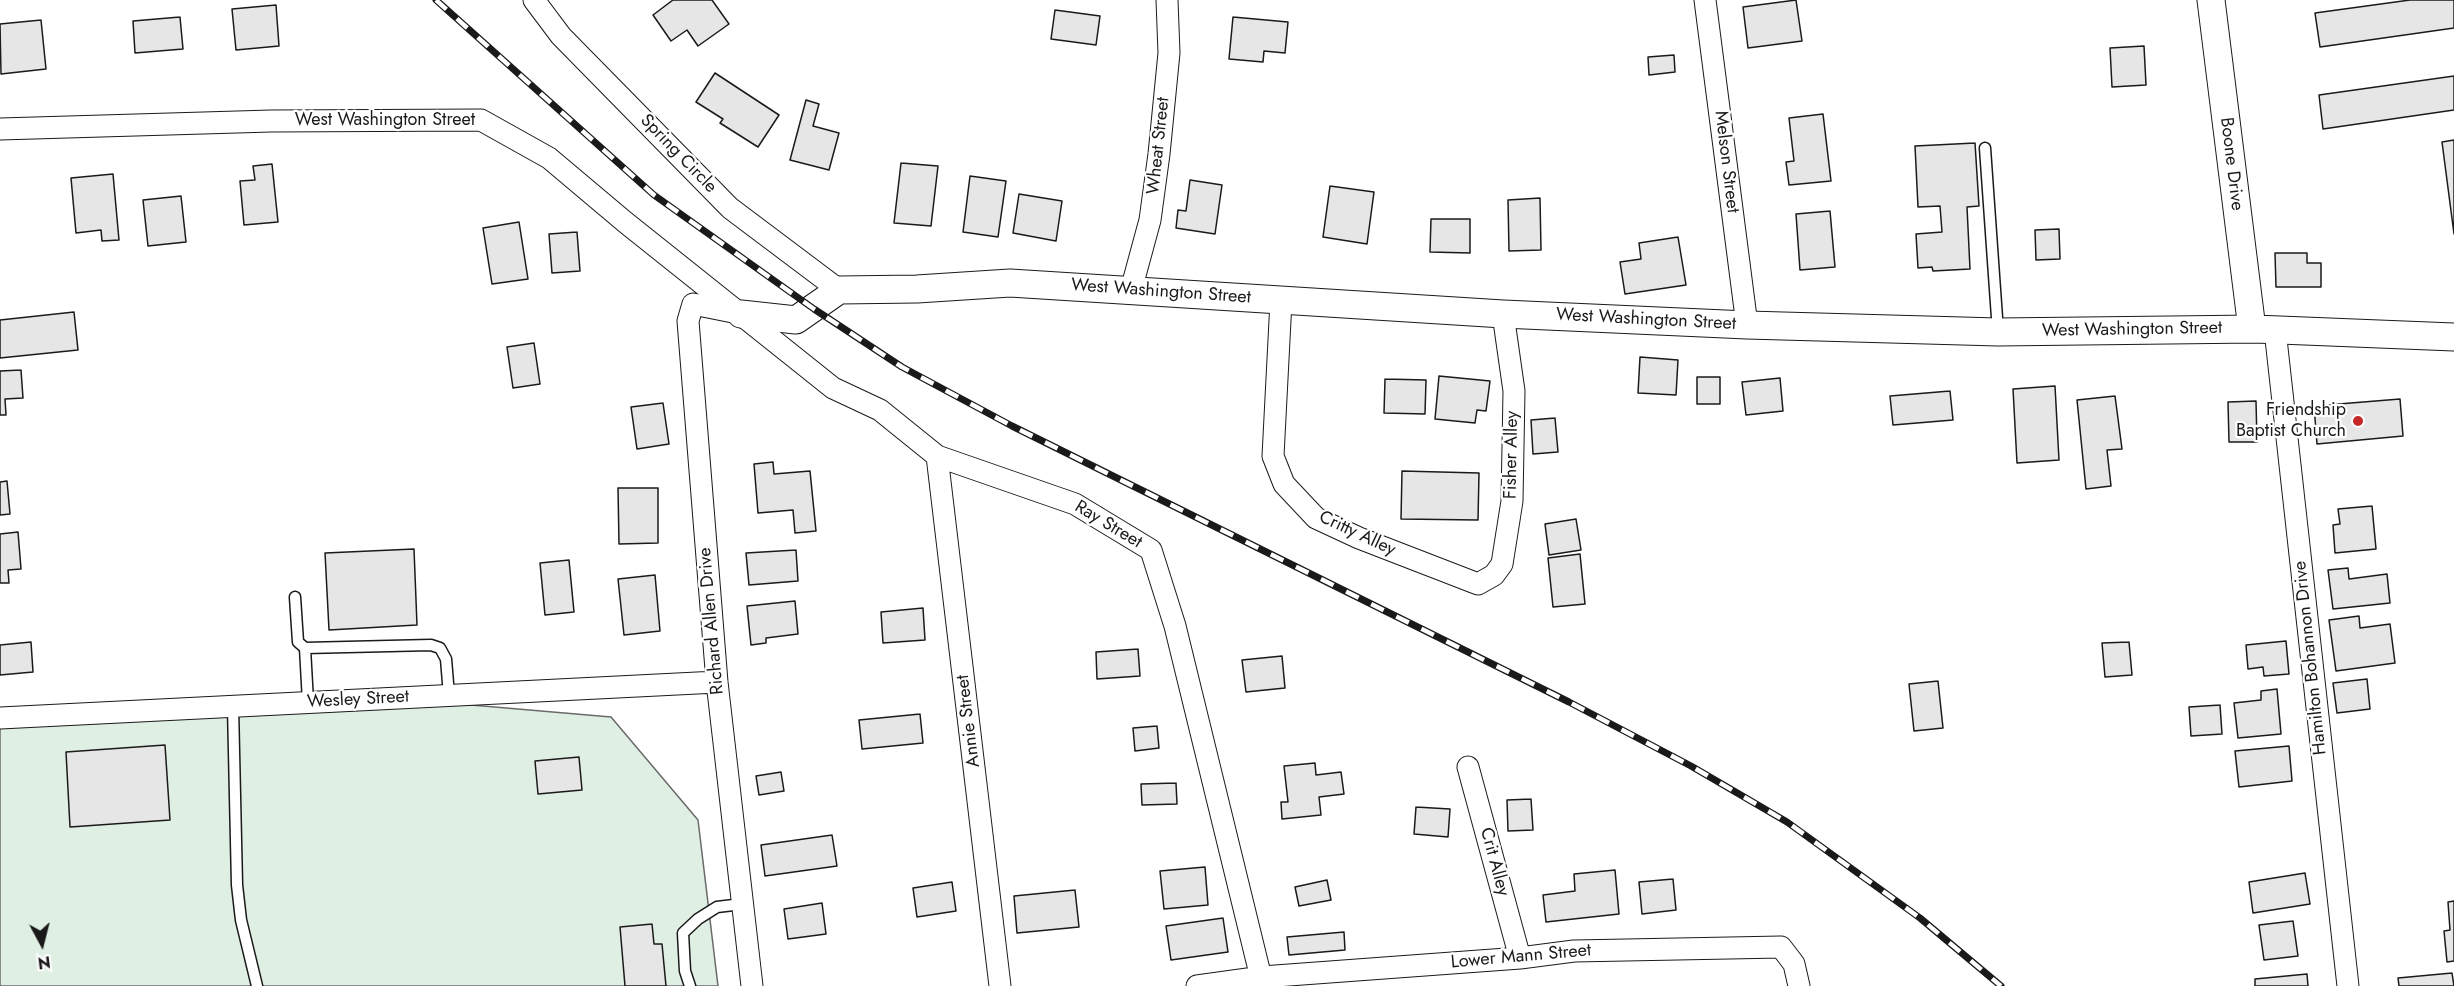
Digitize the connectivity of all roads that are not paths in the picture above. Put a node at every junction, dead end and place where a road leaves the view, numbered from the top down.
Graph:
1 (534, 0) edge
2 (1167, 0) edge
3 (1705, 0) edge
4 (2211, 0) edge
5 (0, 129) edge
6 (1985, 148) dead end
7 (839, 290) junction
8 (1131, 290) junction
9 (1281, 301) junction
10 (741, 314) junction
11 (1503, 314) junction
12 (1747, 325) junction
13 (2263, 329) junction
14 (1998, 332) junction
15 (2454, 337) edge
16 (937, 456) junction
17 (1478, 584) joint
18 (295, 597) dead end
19 (305, 648) junction
20 (717, 682) junction
21 (449, 695) junction
22 (308, 702) junction
23 (233, 706) junction
24 (0, 718) edge
25 (1468, 767) dead end
26 (742, 904) junction
27 (1520, 957) junction
28 (1262, 981) edge
29 (257, 986) edge
30 (690, 986) edge
31 (752, 986) edge
32 (1000, 986) edge
33 (1197, 986) edge
34 (1799, 986) edge
35 (2348, 986) edge

1 - 7 street, Spring Circle
2 - 8 street, Wheat Street
3 - 12 street, Melson Street
4 - 13 street, Boone Drive
5 - 10 street, West Washington Street
6 - 14 lane
7 - 8 street, West Washington Street
7 - 10 street
8 - 9 street, West Washington Street
9 - 11 street, West Washington Street
9 - 17 street, Critty Alley
10 - 16 street, Ray Street
10 - 20 street, Richard Allen Drive
11 - 12 street, West Washington Street
11 - 17 street, Fisher Alley
12 - 14 street, West Washington Street
13 - 14 street, West Washington Street
13 - 15 street, West Washington Street
13 - 35 street, Hamilton Bohannon Drive
16 - 28 street, Ray Street
16 - 32 street, Annie Street
18 - 19 lane
19 - 21 lane
19 - 22 lane
20 - 21 street, Wesley Street
20 - 26 street, Richard Allen Drive
21 - 22 street, Wesley Street
22 - 23 street, Wesley Street
23 - 24 street, Wesley Street
23 - 29 lane
25 - 27 street, Crit Alley
26 - 30 lane
26 - 31 street, Richard Allen Drive
27 - 28 street, Lower Mann Street
27 - 34 street, Lower Mann Street
28 - 33 street, Lower Mann Street

